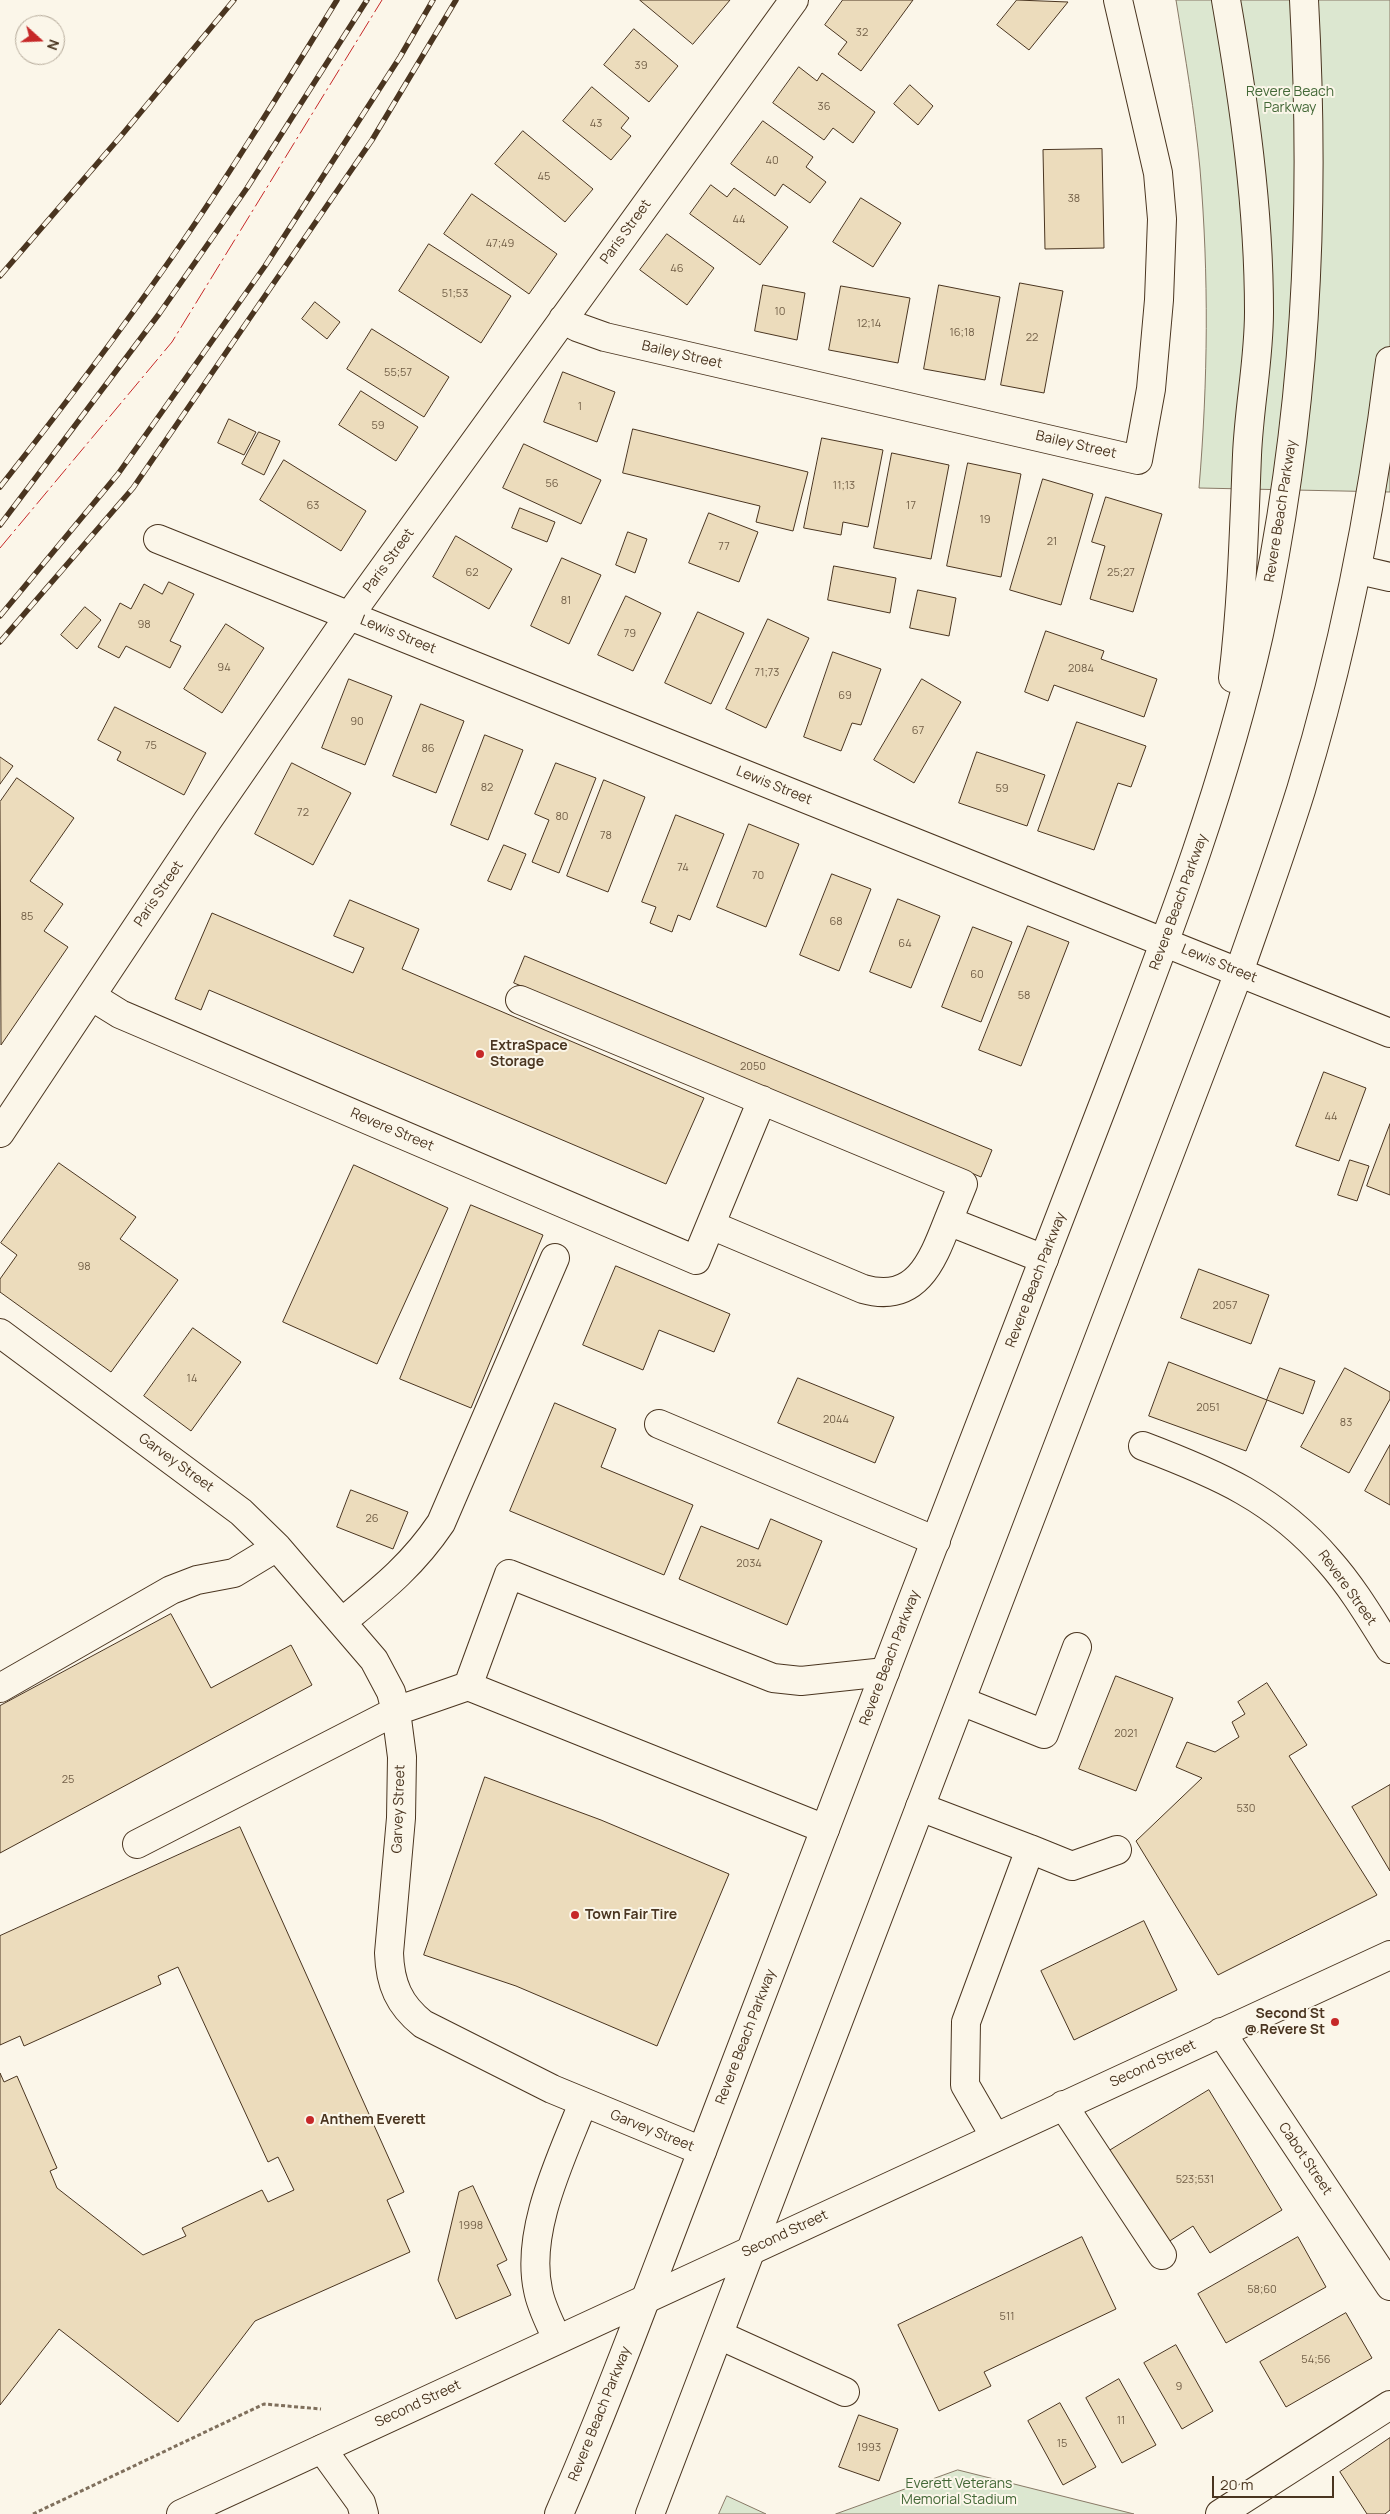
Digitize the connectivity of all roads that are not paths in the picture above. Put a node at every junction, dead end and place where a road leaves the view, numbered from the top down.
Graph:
1 (794, 0) edge
2 (1118, 0) edge
3 (1226, 0) edge
4 (1304, 0) edge
5 (564, 319) junction
6 (1390, 362) edge
7 (158, 539) dead end
8 (1358, 565) junction
9 (1390, 577) edge
10 (349, 616) junction
11 (1217, 794) junction
12 (1165, 942) junction
13 (1239, 972) junction
14 (91, 996) junction
15 (520, 1000) dead end
16 (1390, 1033) edge
17 (762, 1100) junction
18 (0, 1133) edge
19 (948, 1221) junction
20 (711, 1225) junction
21 (555, 1258) dead end
22 (1044, 1259) junction
23 (0, 1333) edge
24 (658, 1424) dead end
25 (1143, 1446) dead end
26 (936, 1540) junction
27 (277, 1547) junction
28 (342, 1622) junction
29 (1077, 1646) dead end
30 (1390, 1649) edge
31 (885, 1672) junction
32 (468, 1686) junction
33 (0, 1688) edge
34 (961, 1701) junction
35 (396, 1711) junction
36 (920, 1807) junction
37 (825, 1829) junction
38 (137, 1844) dead end
39 (1030, 1849) junction
40 (1116, 1850) dead end
41 (1390, 1954) edge
42 (1221, 2032) junction
43 (583, 2102) junction
44 (1063, 2105) junction
45 (995, 2137) junction
46 (702, 2151) junction
47 (752, 2250) junction
48 (1162, 2255) dead end
49 (1390, 2286) edge
50 (645, 2299) junction
51 (719, 2335) junction
52 (557, 2339) junction
53 (845, 2392) dead end
54 (1390, 2405) edge
55 (322, 2449) junction
56 (181, 2514) edge
57 (364, 2514) edge
58 (559, 2514) edge
59 (650, 2514) edge
60 (1220, 2514) edge

1 - 5 main road, Paris Street
2 - 5 main road, Bailey Street
3 - 11 main road
4 - 11 main road, Revere Beach Parkway
5 - 10 main road, Paris Street
6 - 8 main road
7 - 10 main road, Lewis Street
8 - 9 main road
8 - 13 main road
10 - 12 main road, Lewis Street
10 - 14 main road, Paris Street
11 - 12 main road, Revere Beach Parkway
12 - 13 main road, Lewis Street
12 - 22 main road, Revere Beach Parkway
13 - 16 main road, Lewis Street
13 - 34 main road
14 - 18 main road, Paris Street
14 - 20 main road, Revere Street
15 - 17 main road
17 - 19 main road
17 - 20 main road
19 - 20 main road
19 - 22 main road
21 - 28 main road
22 - 26 main road, Revere Beach Parkway
23 - 27 main road, Garvey Street
24 - 26 main road
25 - 30 main road, Revere Street
26 - 31 main road, Revere Beach Parkway
27 - 28 main road, Garvey Street
27 - 33 main road
28 - 35 main road, Garvey Street
29 - 34 main road
31 - 32 main road
31 - 37 main road, Revere Beach Parkway
32 - 35 main road
32 - 37 main road
34 - 36 main road
35 - 38 main road
35 - 43 main road, Garvey Street
36 - 39 main road
36 - 47 main road
37 - 46 main road, Revere Beach Parkway
39 - 40 main road
39 - 45 main road
41 - 42 main road, Second Street
42 - 44 main road, Second Street
42 - 49 main road, Cabot Street
43 - 46 main road, Garvey Street
43 - 52 main road
44 - 45 main road, Second Street
44 - 48 main road
45 - 47 main road, Second Street
46 - 50 main road, Revere Beach Parkway
47 - 50 main road, Second Street
47 - 51 main road
50 - 52 main road, Second Street
50 - 58 main road, Revere Beach Parkway
51 - 53 main road
51 - 59 main road
52 - 55 main road, Second Street
54 - 60 main road
55 - 56 main road, Second Street
55 - 57 main road

